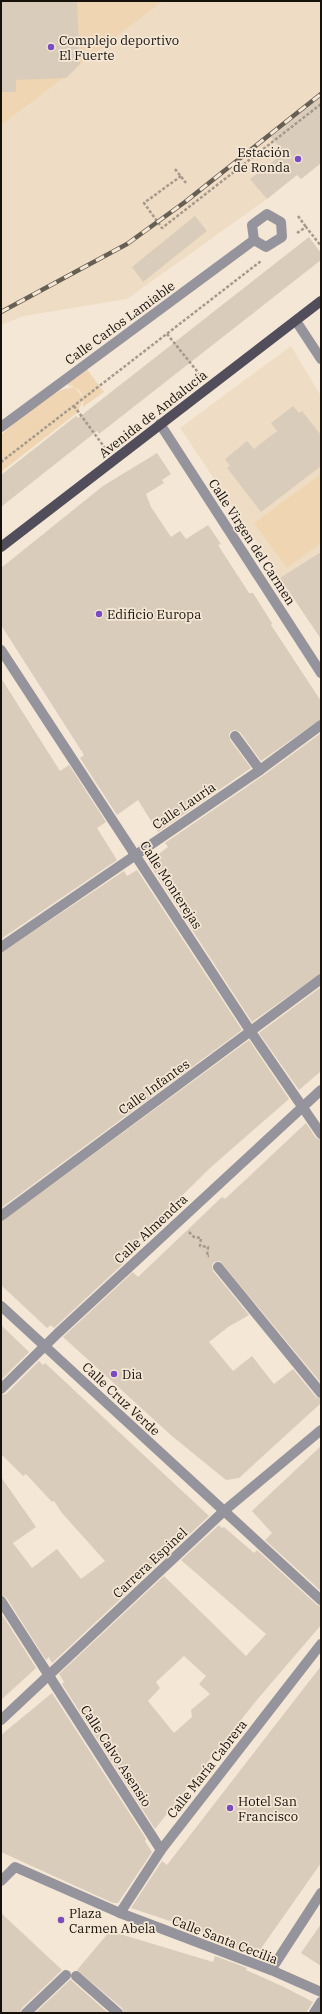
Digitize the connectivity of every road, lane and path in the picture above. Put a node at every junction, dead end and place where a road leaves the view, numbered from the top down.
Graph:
1 (321, 104) edge
2 (175, 169) dead end
3 (181, 176) junction
4 (186, 183) dead end
5 (298, 216) dead end
6 (306, 227) junction
7 (294, 236) dead end
8 (254, 240) dead end
9 (321, 246) edge
10 (264, 259) dead end
11 (321, 301) edge
12 (296, 321) junction
13 (168, 334) junction
14 (321, 359) edge
15 (210, 386) junction
16 (74, 406) junction
17 (160, 424) junction
18 (1, 427) edge
19 (114, 460) junction
20 (1, 462) edge
21 (1, 547) edge
22 (1, 650) edge
23 (321, 673) edge
24 (321, 725) edge
25 (236, 736) dead end
26 (260, 770) junction
27 (135, 854) junction
28 (1, 947) edge
29 (321, 979) edge
30 (251, 1032) junction
31 (321, 1090) edge
32 (302, 1106) junction
33 (321, 1134) edge
34 (1, 1216) edge
35 (180, 1220) junction
36 (218, 1267) joint
37 (1, 1306) edge
38 (45, 1346) junction
39 (1, 1389) edge
40 (321, 1393) edge
41 (321, 1430) edge
42 (224, 1511) junction
43 (321, 1600) edge
44 (1, 1601) edge
45 (321, 1644) edge
46 (49, 1677) junction
47 (1, 1720) edge
48 (160, 1850) junction
49 (1, 1881) edge
50 (321, 1893) edge
51 (120, 1913) junction
52 (271, 1970) junction
53 (66, 1975) dead end
54 (76, 1976) dead end
55 (321, 1992) edge
56 (321, 2002) edge
57 (26, 2013) edge
58 (118, 2013) edge
59 (314, 2013) edge

1 - 3 path
2 - 3 path
3 - 4 path
5 - 6 path
6 - 7 path
6 - 9 path
8 - 18 street, Calle Carlos Lamiable
10 - 13 path
11 - 12 main road, Avenida de Andalucía
12 - 14 street
12 - 15 main road, Avenida de Andalucía
13 - 15 path
13 - 16 path
15 - 17 main road, Avenida de Andalucía
16 - 19 path
16 - 20 path
17 - 19 main road, Avenida de Andalucía
17 - 23 street, Calle Virgen del Carmen
19 - 21 main road, Avenida de Andalucía
22 - 27 street, Calle Monterejas
24 - 26 street, Calle Lauría
25 - 26 street
26 - 27 street, Calle Lauría
27 - 28 street, Calle Lauría
27 - 30 street, Calle Monterejas
29 - 30 street, Calle Infantes
30 - 32 street, Calle Monterejas
30 - 34 street, Calle Infantes
31 - 32 street, Calle Almendra
32 - 33 street, Calle Monterejas
32 - 35 street, Calle Almendra
35 - 36 path
35 - 38 street, Calle Almendra
36 - 40 street
37 - 38 street, Calle Cruz Verde
38 - 39 street, Calle Almendra
38 - 42 street, Calle Cruz Verde
41 - 42 street, Carrera Espinel
42 - 43 street, Calle Cruz Verde
42 - 46 street, Carrera Espinel
44 - 46 street, Calle Calvo Asensio
45 - 48 street, Calle María Cabrera
46 - 47 street, Carrera Espinel
46 - 48 street, Calle Calvo Asensio
48 - 51 street, Calle María Cabrera
49 - 51 street, Calle Santa Cecilia
50 - 52 street
51 - 52 street, Calle Santa Cecilia
52 - 55 street, Calle Santa Cecilia
53 - 57 street
54 - 58 street
56 - 59 street

